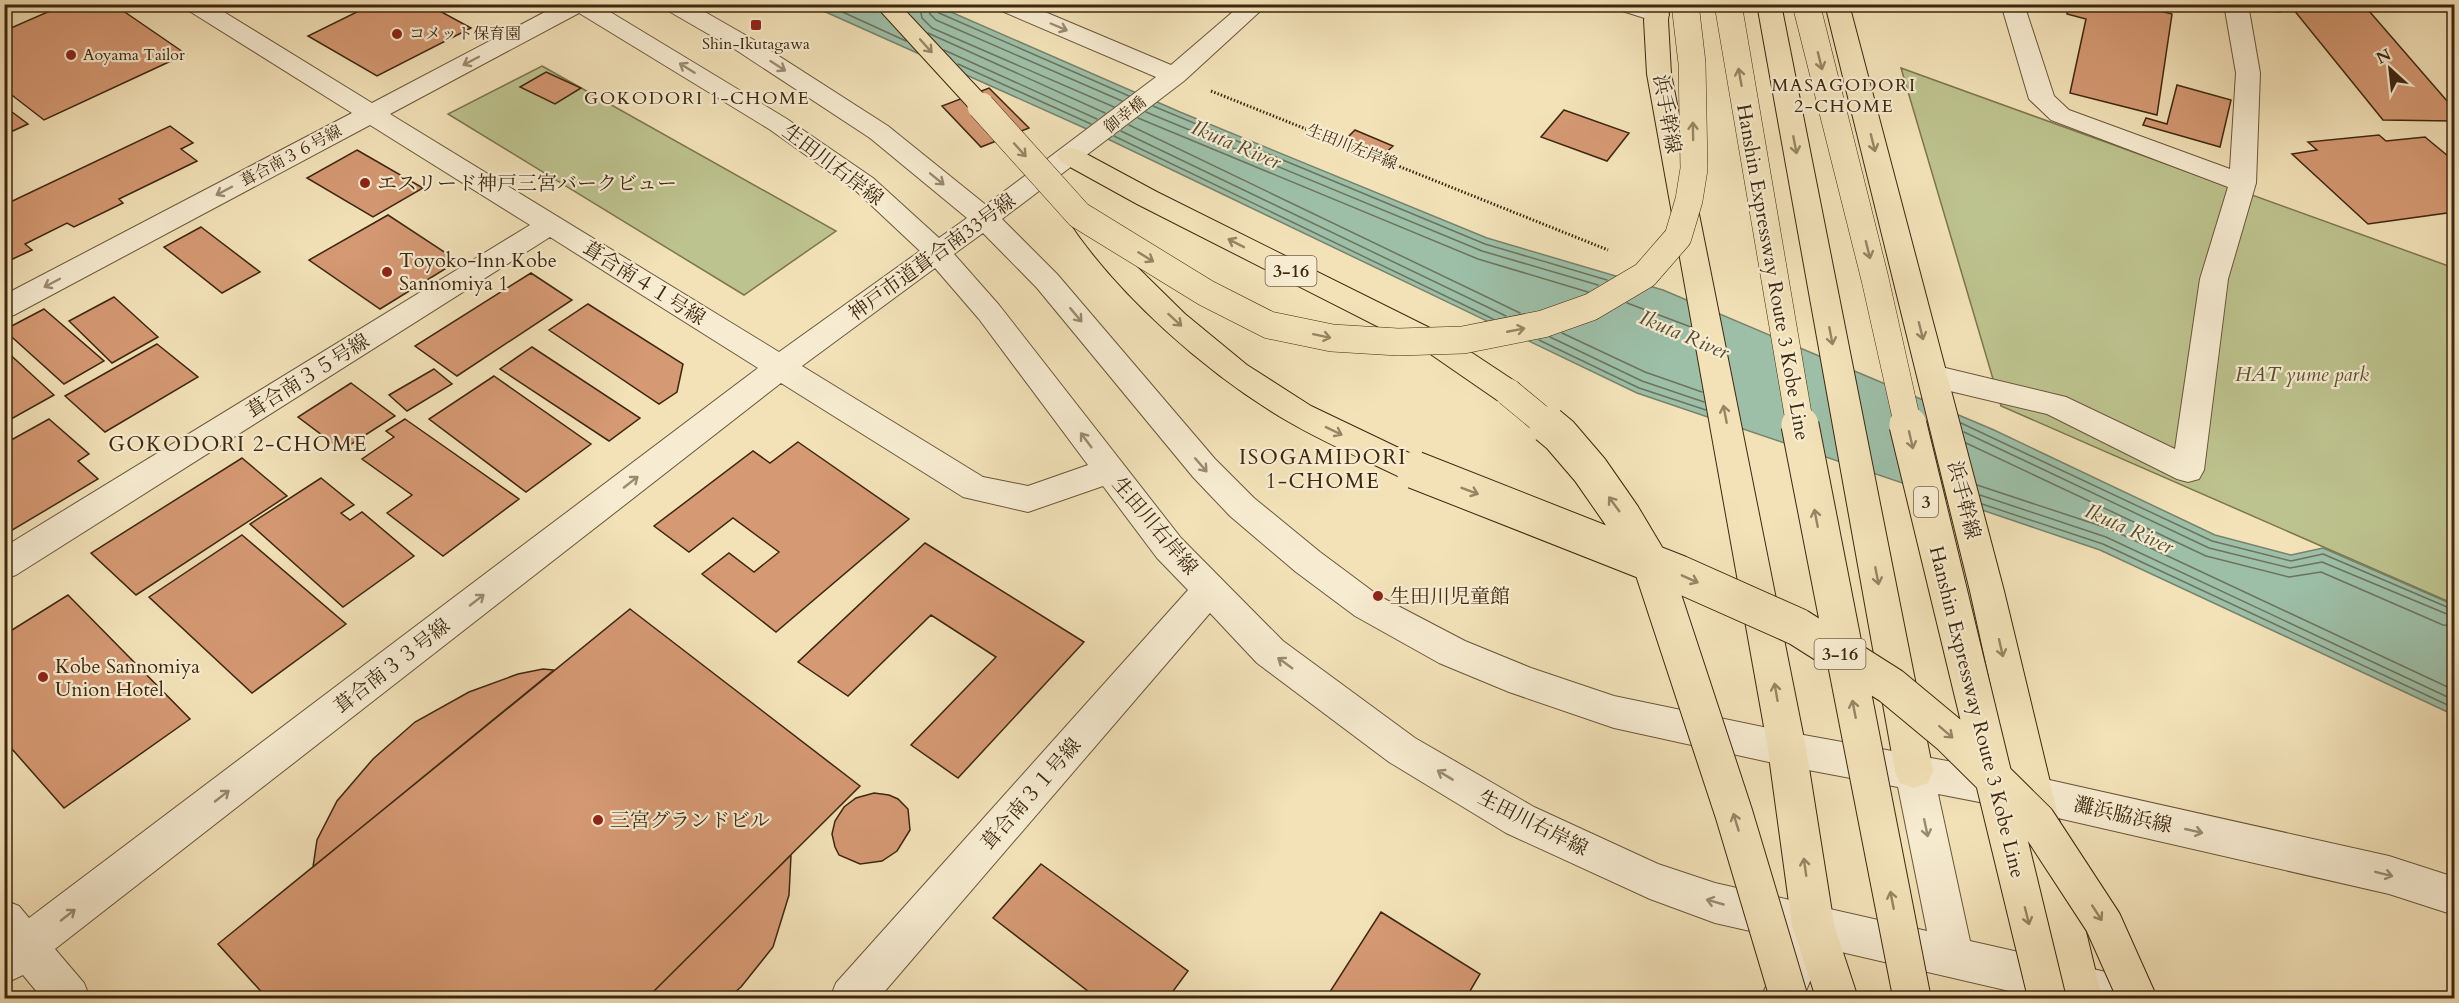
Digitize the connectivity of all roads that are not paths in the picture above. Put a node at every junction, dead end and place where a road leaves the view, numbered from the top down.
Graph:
1 (194, 4) edge
2 (579, 4) edge
3 (674, 4) edge
4 (885, 4) edge
5 (1005, 4) edge
6 (1257, 4) edge
7 (1624, 4) edge
8 (1685, 4) edge
9 (1728, 4) edge
10 (1769, 4) edge
11 (1806, 4) edge
12 (1837, 4) edge
13 (2012, 4) edge
14 (2236, 4) edge
15 (1657, 10) edge
16 (1170, 79) junction
17 (368, 114) junction
18 (1077, 151) junction
19 (2243, 183) junction
20 (1079, 215) junction
21 (985, 218) junction
22 (551, 224) junction
23 (937, 252) junction
24 (4, 308) edge
25 (779, 368) junction
26 (1934, 380) junction
27 (1109, 471) junction
28 (4, 565) edge
29 (1210, 589) junction
30 (1787, 749) junction
31 (1914, 771) junction
32 (2036, 795) junction
33 (2454, 896) edge
34 (1813, 925) junction
35 (12, 943) edge
36 (1953, 958) junction
37 (2068, 995) edge
38 (69, 999) edge
39 (851, 999) edge
40 (1782, 999) edge
41 (1790, 999) edge
42 (1837, 999) edge
43 (1912, 999) edge
44 (2128, 999) edge
45 (2137, 999) edge

1 - 17 street, 葺合南４１号線
2 -> 17 street, 葺合南３６号線
23 -> 2 street, 生田川右岸線
3 -> 21 street
4 -> 20 main road, 3-16, bridge
5 -> 16 street
6 - 16 street, 御幸橋
7 - 15 street
20 -> 8 main road, 3-16, bridge
43 -> 9 main road, Hanshin Expressway Route 3 Kobe Line, bridge
10 -> 31 main road, 3-16
11 -> 37 main road, Hanshin Expressway Route 3 Kobe Line / 3, bridge
12 -> 26 main road, 浜手幹線
13 - 19 street
14 - 19 street
30 -> 15 main road, 浜手幹線
16 - 18 street, 御幸橋
17 - 22 street, 葺合南４１号線
17 -> 24 street, 葺合南３６号線
18 - 21 street, 神戸市道葺合南33号線
41 -> 18 main road, 3-16, bridge
19 - 26 street
20 -> 45 main road, 3-16, bridge
21 - 23 street, 神戸市道葺合南33号線
21 -> 30 street
22 - 25 street, 葺合南４１号線
22 - 28 street, 葺合南３５号線
23 - 25 street, 神戸市道葺合南33号線
27 -> 23 street, 生田川右岸線
25 - 27 street, 葺合南４１号線
35 -> 25 street, 葺合南３３号線
26 -> 32 main road, 浜手幹線
27 - 29 street, 生田川右岸線
34 -> 29 street, 生田川右岸線
29 - 39 street, 葺合南３１号線
30 - 31 street, 灘浜脇浜線
34 -> 30 main road, 浜手幹線
31 - 32 street, 灘浜脇浜線
31 -> 36 street
32 -> 33 street, 灘浜脇浜線
32 - 37 main road, 浜手幹線
34 - 36 street
34 - 40 street
34 - 42 main road, 浜手幹線
35 - 38 street
36 - 37 street
37 - 44 street

